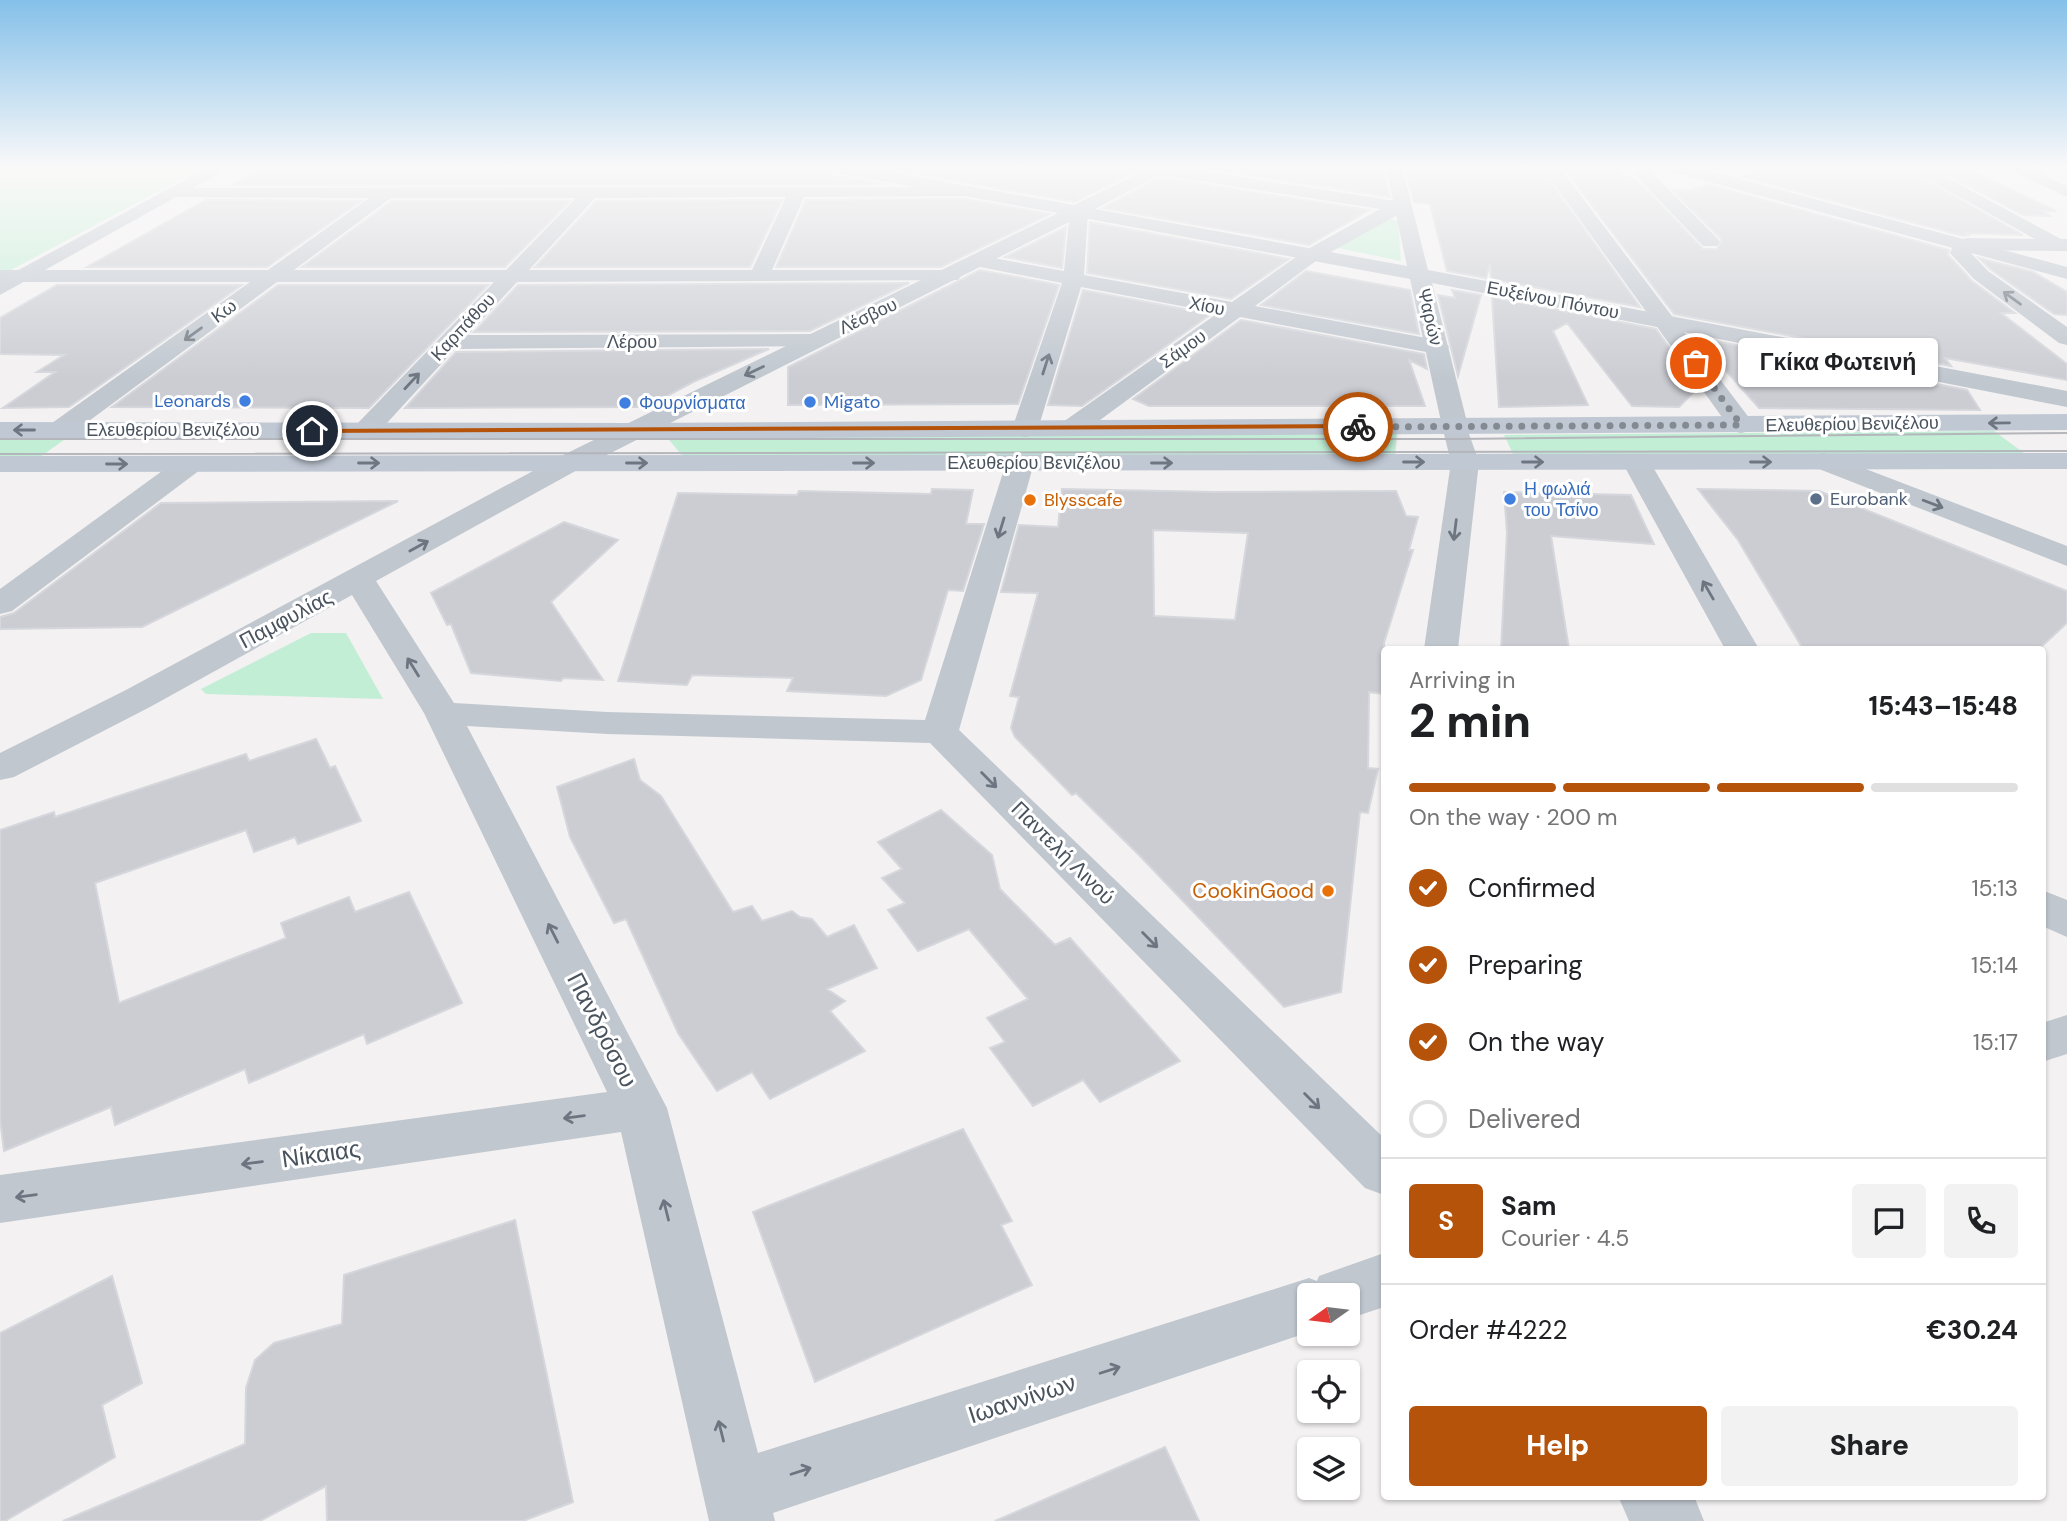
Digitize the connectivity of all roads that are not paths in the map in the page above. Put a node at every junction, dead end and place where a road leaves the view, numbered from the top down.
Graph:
1 (93, 238) edge
2 (325, 238) edge
3 (548, 238) edge
4 (776, 238) edge
5 (1025, 238) edge
6 (1077, 238) edge
7 (1226, 238) edge
8 (1342, 238) edge
9 (1411, 238) edge
10 (1603, 238) edge
11 (1706, 238) edge
12 (1936, 238) edge
13 (1710, 242) dead end
14 (1962, 245) junction
15 (2064, 246) edge
16 (1313, 254) junction
17 (978, 261) junction
18 (2067, 273) edge
19 (1420, 275) junction
20 (0, 276) edge
21 (24, 276) junction
22 (272, 276) junction
23 (759, 276) junction
24 (951, 276) junction
25 (511, 277) junction
26 (1073, 280) junction
27 (0, 289) edge
28 (1236, 311) junction
29 (1666, 322) junction
30 (2067, 338) edge
31 (814, 341) junction
32 (450, 342) junction
33 (1437, 347) junction
34 (2067, 399) edge
35 (2067, 422) edge
36 (1741, 425) junction
37 (1455, 426) junction
38 (1072, 428) junction
39 (61, 429) junction
40 (1025, 429) junction
41 (0, 430) edge
42 (365, 431) junction
43 (631, 431) junction
44 (1824, 461) junction
45 (2067, 461) edge
46 (1465, 462) junction
47 (1636, 462) junction
48 (569, 463) junction
49 (1020, 463) junction
50 (0, 464) edge
51 (190, 464) junction
52 (2067, 557) edge
53 (359, 580) junction
54 (0, 604) edge
55 (1441, 646) edge
56 (1740, 646) edge
57 (442, 713) junction
58 (940, 732) junction
59 (0, 768) edge
60 (2046, 908) edge
61 (2067, 921) edge
62 (2067, 1034) edge
63 (2046, 1042) edge
64 (641, 1108) junction
65 (1381, 1169) edge
66 (0, 1199) edge
67 (1381, 1281) edge
68 (1360, 1288) edge
69 (1297, 1309) edge
70 (1654, 1500) edge
71 (739, 1507) edge
72 (1671, 1521) edge

1 - 21 street
2 - 22 street, Κω
3 - 25 street, Καρπάθου
4 - 23 street
5 - 17 street, Λέσβου
6 - 26 street
7 - 16 street, Ευξείνου Πόντου
8 - 16 street, Σάμου
9 - 19 street, Ψαρών
10 - 29 street
11 - 13 street
12 - 14 street
14 - 15 street
14 - 18 street
30 -> 14 street
16 - 19 street, Ευξείνου Πόντου
16 - 28 street, Σάμου
17 - 24 street, Λέσβου
17 - 26 street, Χίου
19 - 29 street, Ευξείνου Πόντου
19 - 33 street, Ψαρών
20 - 21 street
21 - 22 street
21 - 27 street
22 - 25 street
22 -> 39 street, Κω
23 - 24 street
23 - 25 street
24 - 31 street, Λέσβου
25 - 32 street, Καρπάθου
26 - 28 street, Χίου
40 -> 26 street
28 - 33 street, Χίου
28 - 38 street, Σάμου
29 - 34 street, Ευξείνου Πόντου
29 - 36 street
31 - 32 street, Λέρου
31 -> 43 street, Λέσβου
42 -> 32 street, Καρπάθου
33 - 37 street, Ψαρών
35 -> 36 main road, Ελευθερίου Βενιζέλου
36 - 37 main road, Ελευθερίου Βενιζέλου
37 - 38 main road, Ελευθερίου Βενιζέλου
37 - 46 street, Ψαρών
38 - 40 main road, Ελευθερίου Βενιζέλου
39 -> 41 main road, Ελευθερίου Βενιζέλου
39 - 42 main road, Ελευθερίου Βενιζέλου
40 - 43 main road, Ελευθερίου Βενιζέλου
42 - 43 main road, Ελευθερίου Βενιζέλου
43 - 48 street, Λέσβου
44 - 45 main road, Ελευθερίου Βενιζέλου
47 -> 44 main road, Ελευθερίου Βενιζέλου
44 -> 52 street
46 -> 47 main road, Ελευθερίου Βενιζέλου
49 -> 46 main road, Ελευθερίου Βενιζέλου
46 -> 55 street
56 -> 47 street
48 -> 49 main road, Ελευθερίου Βενιζέλου
51 -> 48 main road, Ελευθερίου Βενιζέλου
53 -> 48 street, Παμφυλίας
49 -> 58 street
50 -> 51 main road, Ελευθερίου Βενιζέλου
51 - 54 street
57 -> 53 street, Πανδρόσου
53 - 59 street, Παμφυλίας
57 - 58 street
64 -> 57 street, Πανδρόσου
58 -> 65 street, Παντελή Λινού
60 - 61 street
62 - 63 street
64 -> 66 street, Νίκαιας
71 -> 64 street, Πανδρόσου
67 - 68 street
71 -> 69 street, Ιωαννίνων
70 - 72 street

